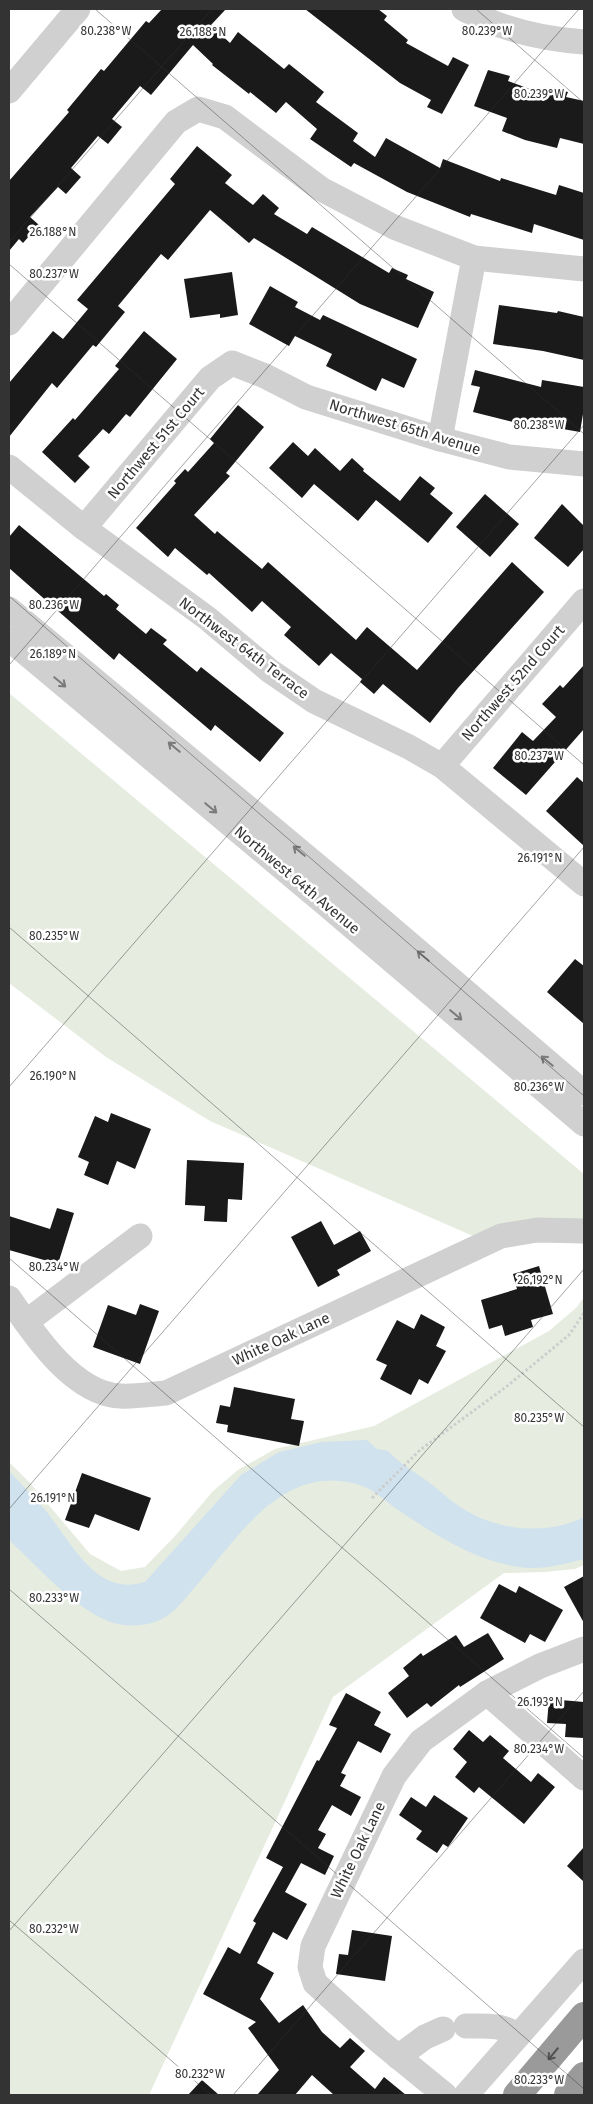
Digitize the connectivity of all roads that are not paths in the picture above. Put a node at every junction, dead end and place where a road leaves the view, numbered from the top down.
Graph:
1 (78, 9) edge
2 (464, 9) edge
3 (584, 42) edge
4 (9, 90) edge
5 (474, 258) junction
6 (584, 269) edge
7 (9, 323) edge
8 (232, 364) joint
9 (440, 439) junction
10 (584, 464) edge
11 (9, 466) edge
12 (84, 528) junction
13 (584, 601) edge
14 (9, 608) edge
15 (9, 639) edge
16 (442, 766) junction
17 (584, 884) edge
18 (584, 1093) edge
19 (584, 1124) edge
20 (584, 1231) edge
21 (140, 1236) dead end
22 (9, 1298) edge
23 (26, 1322) junction
24 (584, 1649) edge
25 (487, 1693) junction
26 (584, 1778) edge
27 (584, 1961) edge
28 (584, 2016) edge
29 (518, 2036) junction
30 (398, 2056) junction
31 (584, 2076) edge
32 (445, 2095) edge
33 (466, 2095) edge
34 (517, 2095) edge
35 (568, 2095) edge

1 - 4 street
2 - 3 street
5 - 6 street
5 - 7 street
5 - 9 street
8 - 9 street, Northwest 65th Avenue
8 - 12 street, Northwest 51st Court
9 - 10 street, Northwest 65th Avenue
11 - 12 street, Northwest 64th Terrace
12 - 16 street, Northwest 64th Terrace
13 - 16 street, Northwest 52nd Court
18 -> 14 street, Northwest 64th Avenue
15 -> 19 street, Northwest 64th Avenue
16 - 17 street, Northwest 64th Terrace
20 - 23 street, White Oak Lane
21 - 23 street
22 - 23 street, White Oak Lane
24 - 25 street, White Oak Lane
25 - 26 street
25 - 30 street, White Oak Lane
27 - 29 street
28 -> 34 highway
29 - 30 street
29 - 33 street
30 - 32 street, White Oak Lane
31 - 35 highway

